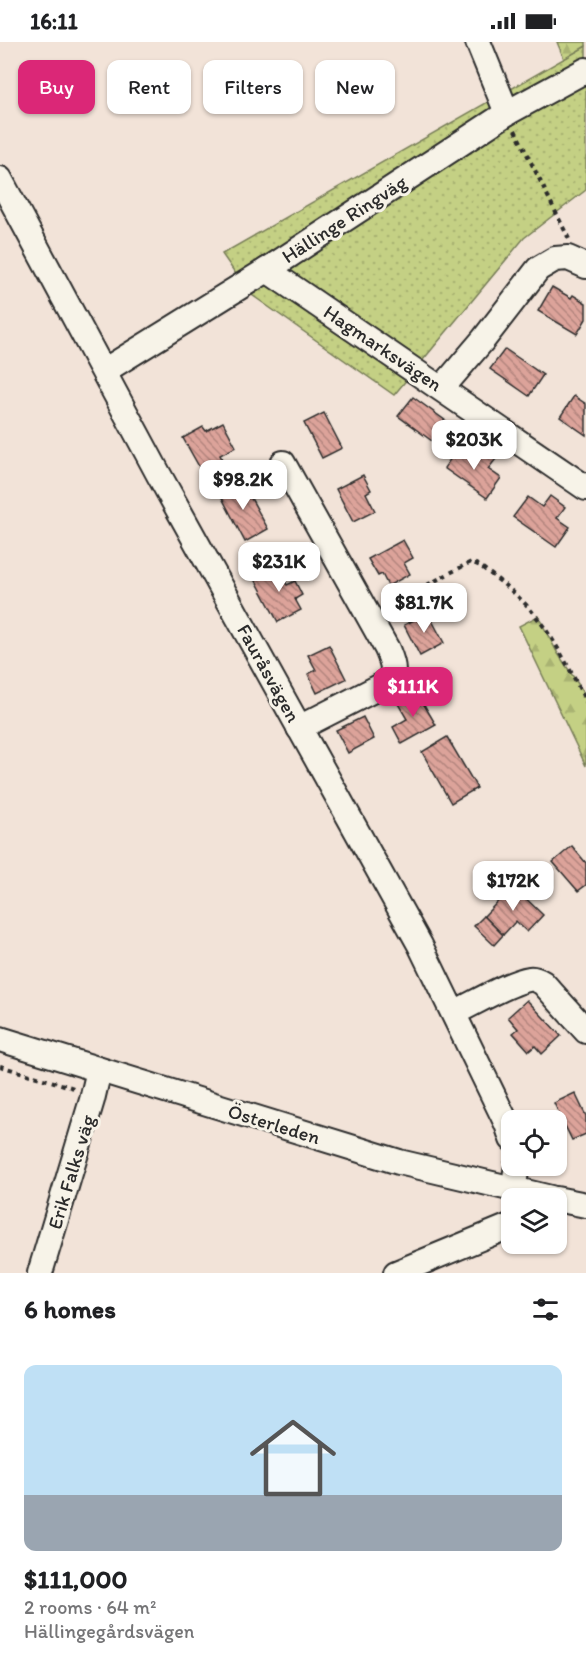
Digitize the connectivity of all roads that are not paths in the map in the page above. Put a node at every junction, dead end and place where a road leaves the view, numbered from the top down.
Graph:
1 (478, 42) edge
2 (586, 69) edge
3 (507, 113) junction
4 (0, 179) edge
5 (583, 264) edge
6 (267, 270) junction
7 (104, 371) junction
8 (442, 388) junction
9 (282, 463) dead end
10 (586, 488) edge
11 (299, 728) junction
12 (454, 1012) junction
13 (586, 1031) edge
14 (0, 1039) edge
15 (99, 1070) junction
16 (501, 1111) edge
17 (501, 1188) edge
18 (567, 1202) edge
19 (586, 1205) edge
20 (501, 1230) edge
21 (40, 1273) edge
22 (396, 1273) edge

1 - 3 street
2 - 3 street, Hällinge Ringväg
3 - 6 street, Hällinge Ringväg
4 - 7 street, Fauråsvägen
5 - 8 street
6 - 7 street, Hällinge Ringväg
6 - 8 street, Hagmarksvägen
7 - 11 street, Fauråsvägen
8 - 10 street, Hagmarksvägen
9 - 11 street
11 - 12 street, Fauråsvägen
12 - 13 street
12 - 16 street, Fauråsvägen
14 - 15 street, Österleden
15 - 17 street, Österleden
15 - 21 street, Erik Falks väg
18 - 19 street
20 - 22 street

